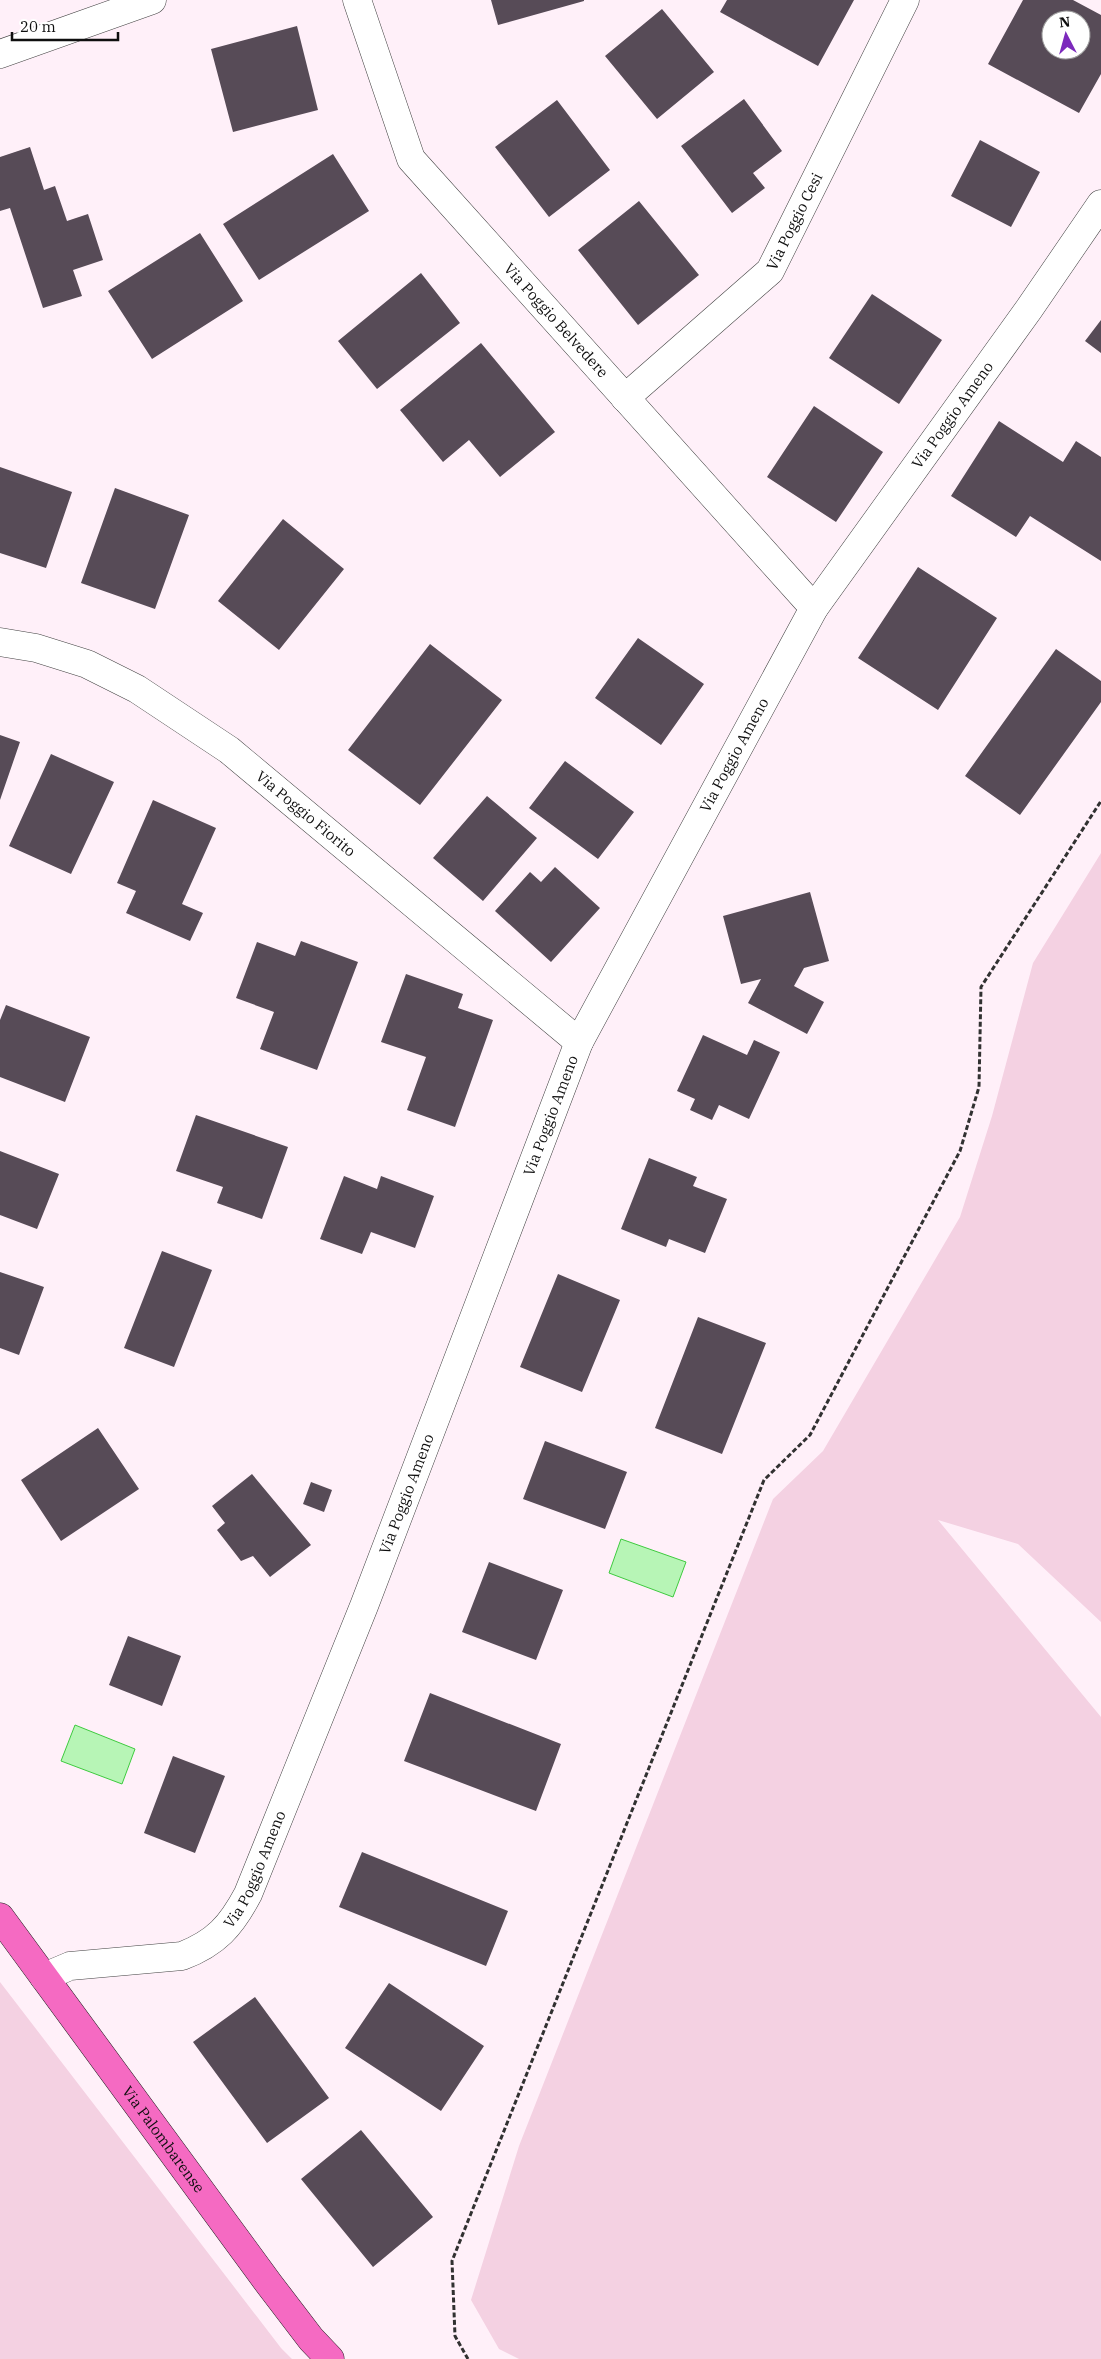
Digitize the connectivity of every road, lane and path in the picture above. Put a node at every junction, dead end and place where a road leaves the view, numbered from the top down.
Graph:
1 (152, 0) edge
2 (357, 0) edge
3 (905, 0) edge
4 (0, 54) edge
5 (1101, 204) edge
6 (625, 398) junction
7 (814, 608) junction
8 (0, 642) edge
9 (1101, 801) edge
10 (579, 1042) junction
11 (0, 1917) edge
12 (44, 1977) junction
13 (330, 2359) edge
14 (468, 2359) edge

1 - 4 street
2 - 6 street, Via Poggio Belvedere
3 - 6 street, Via Poggio Cesi
5 - 7 street, Via Poggio Ameno
6 - 7 street, Via Poggio Belvedere
7 - 10 street, Via Poggio Ameno
8 - 10 street, Via Poggio Fiorito
9 - 14 path
10 - 12 street, Via Poggio Ameno
11 - 12 main road, Via Palombarense
12 - 13 main road, Via Palombarense

